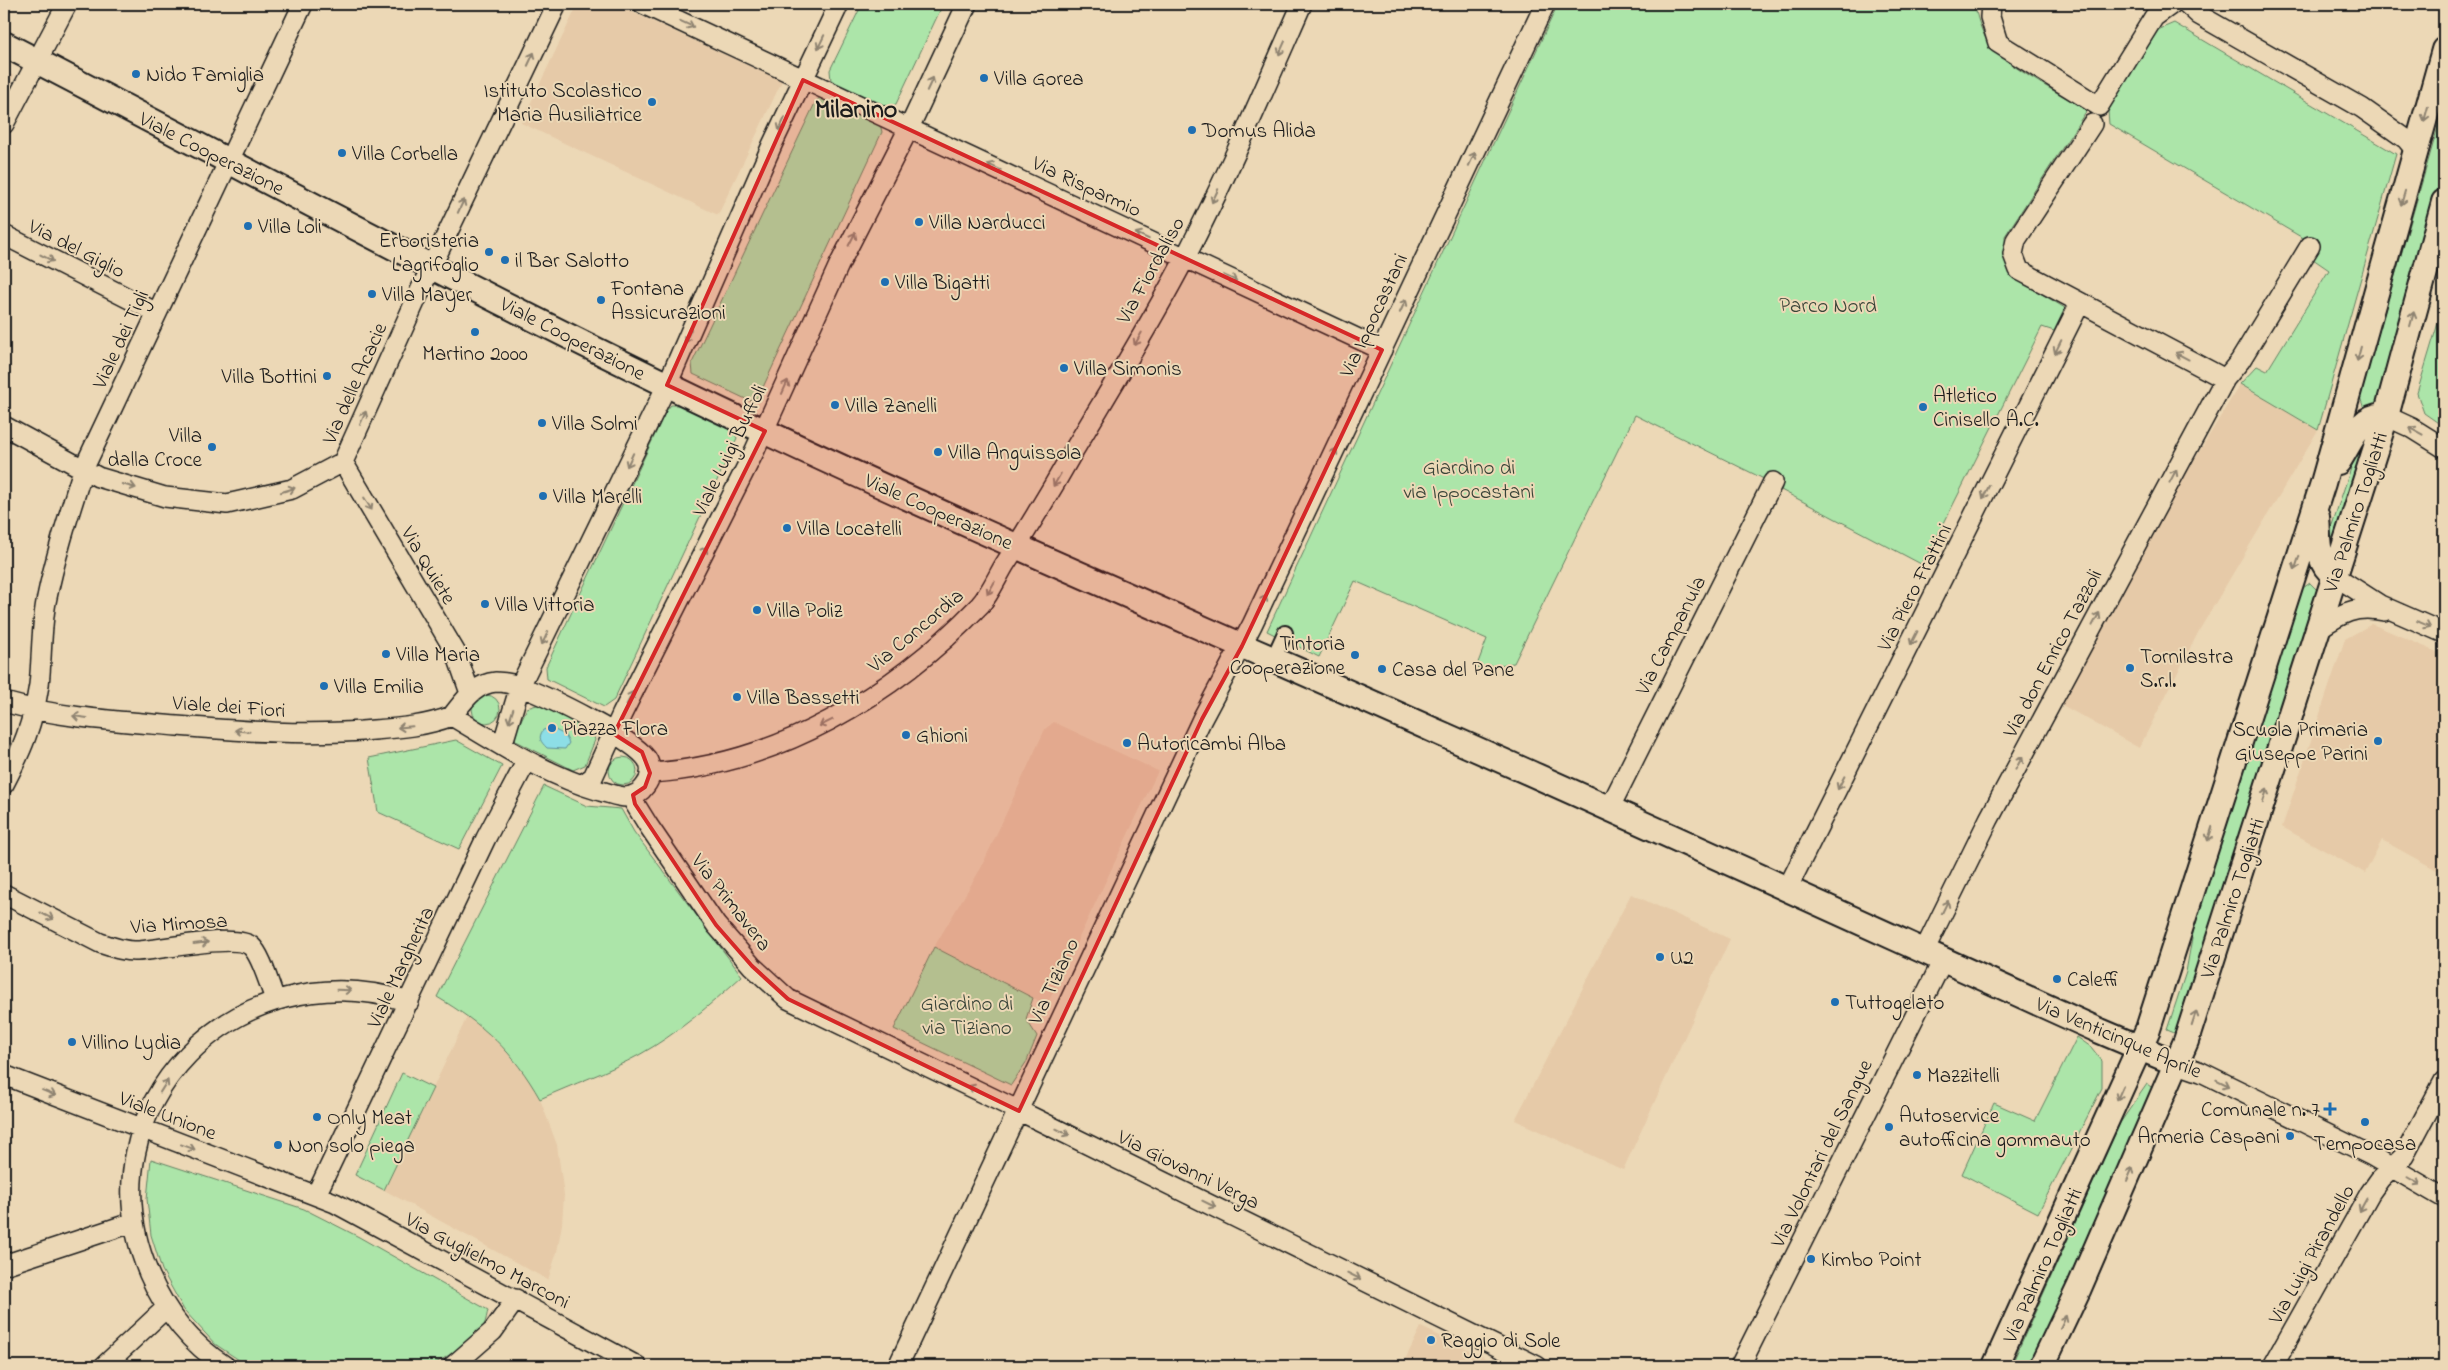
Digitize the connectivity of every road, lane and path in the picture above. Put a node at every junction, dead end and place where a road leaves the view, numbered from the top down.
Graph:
1 (67, 4) edge
2 (304, 4) edge
3 (557, 4) edge
4 (642, 4) edge
5 (839, 4) edge
6 (968, 4) edge
7 (1302, 4) edge
8 (1545, 4) edge
9 (1991, 4) edge
10 (2172, 4) edge
11 (2187, 4) edge
12 (4, 44) edge
13 (2444, 50) edge
14 (36, 62) junction
15 (803, 80) junction
16 (4, 124) edge
17 (2092, 124) dead end
18 (909, 128) junction
19 (2416, 151) junction
20 (229, 162) junction
21 (2444, 202) edge
22 (4, 236) edge
23 (2310, 246) dead end
24 (1186, 257) junction
25 (434, 266) junction
26 (2080, 303) junction
27 (156, 313) junction
28 (1382, 350) junction
29 (2225, 379) junction
30 (667, 385) junction
31 (2386, 416) junction
32 (4, 426) edge
33 (765, 431) junction
34 (2444, 448) edge
35 (343, 462) junction
36 (83, 470) junction
37 (1773, 482) dead end
38 (2319, 494) junction
39 (1016, 547) junction
40 (2334, 576) junction
41 (2403, 615) junction
42 (2318, 629) junction
43 (1285, 633) dead end
44 (2444, 633) edge
45 (1242, 646) junction
46 (1273, 659) junction
47 (520, 686) junction
48 (470, 693) junction
49 (4, 702) edge
50 (34, 710) junction
51 (452, 716) junction
52 (614, 734) junction
53 (502, 746) junction
54 (527, 760) junction
55 (650, 773) junction
56 (4, 784) edge
57 (582, 785) junction
58 (626, 796) junction
59 (1609, 809) junction
60 (1787, 889) junction
61 (4, 894) edge
62 (1933, 955) junction
63 (275, 999) junction
64 (409, 1002) junction
65 (819, 1015) joint
66 (2140, 1048) junction
67 (2178, 1064) junction
68 (4, 1075) edge
69 (2444, 1081) edge
70 (1019, 1111) junction
71 (143, 1130) junction
72 (2393, 1168) junction
73 (316, 1195) junction
74 (2444, 1198) edge
75 (134, 1222) junction
76 (4, 1265) edge
77 (516, 1299) junction
78 (166, 1308) junction
79 (104, 1366) edge
80 (225, 1366) edge
81 (453, 1366) edge
82 (637, 1366) edge
83 (898, 1366) edge
84 (1537, 1366) edge
85 (1740, 1366) edge
86 (1996, 1366) edge
87 (2042, 1366) edge
88 (2273, 1366) edge

1 - 14 street
2 - 20 street, Viale dei Tigli
25 -> 3 street, Via delle Acacie
4 -> 15 street
5 -> 15 street
18 -> 6 street, Viale Luigi Buffoli
7 -> 24 street, Via Fiordaliso
28 -> 8 street, Via Ippocastani
9 - 10 street
11 - 19 street
12 - 14 street, Viale Cooperazione
13 -> 19 street, Via Palmiro Togliatti
14 - 16 street
14 - 20 street, Viale Cooperazione
15 - 18 street
15 -> 30 street
17 - 26 street
24 -> 18 street, Via Risparmio
33 -> 18 street, Viale Luigi Buffoli
19 -> 38 street, Via Palmiro Togliatti
20 - 25 street, Viale Cooperazione
20 - 27 street, Viale dei Tigli
31 -> 21 street, Via Palmiro Togliatti
22 -> 27 street, Via del Giglio
23 - 29 street, Via don Enrico Tazzoli
24 -> 28 street, Via Risparmio
24 -> 39 street, Via Fiordaliso
25 - 30 street, Viale Cooperazione
35 -> 25 street, Via delle Acacie
29 -> 26 street
26 -> 60 street, Via Piero Frattini
27 - 36 street, Viale dei Tigli
45 -> 28 street, Via Ippocastani
62 -> 29 street, Via don Enrico Tazzoli
30 - 33 street, Viale Cooperazione
30 -> 47 street
34 -> 31 street
31 - 38 street, Via Palmiro Togliatti
31 - 40 street, Via Palmiro Togliatti
32 - 36 street, Via delle Acacie
33 - 39 street, Viale Cooperazione
52 -> 33 street, Viale Luigi Buffoli
36 -> 35 street, Via delle Acacie
35 -> 48 street, Via Quiete
36 - 50 street, Viale dei Tigli
37 - 59 street, Via Campanula
38 - 40 street
38 -> 66 street, Via Palmiro Togliatti
39 - 45 street, Viale Cooperazione
39 -> 55 street, Via Concordia
40 - 41 street
40 - 42 street, Via Palmiro Togliatti
41 - 42 street
41 -> 44 street
67 -> 42 street, Via Palmiro Togliatti
43 - 46 street
45 - 46 street, Viale Cooperazione
45 - 70 street, Via Tiziano
46 - 59 street, Via Venticinque Aprile
47 - 48 street
47 - 52 street
47 -> 53 street
48 - 51 street
49 - 50 street, Viale dei Fiori
51 -> 50 street, Viale dei Fiori
50 - 56 street, Viale dei Tigli
51 - 53 street
52 - 55 street
52 - 57 street, Viale Luigi Buffoli
53 - 54 street
54 - 57 street
54 - 64 street, Viale Margherita
55 - 58 street
57 - 58 street
58 - 65 street, Via Primavera
59 - 60 street, Via Venticinque Aprile
60 - 62 street, Via Venticinque Aprile
61 -> 63 street, Via Mimosa
62 - 66 street, Via Venticinque Aprile
62 - 85 street, Via Volontari del Sangue
63 -> 64 street
71 -> 63 street
64 - 73 street, Viale Margherita
70 -> 65 street, Via Giovanni Verga
66 - 67 street, Via Venticinque Aprile
66 -> 86 street, Via Palmiro Togliatti
67 -> 72 street, Via Venticinque Aprile
87 -> 67 street, Via Palmiro Togliatti
68 -> 71 street, Viale Unione
69 - 72 street, Via Luigi Pirandello
70 - 83 street, Via Tiziano
70 -> 84 street, Via Giovanni Verga
71 -> 73 street, Viale Unione
71 - 75 street
72 -> 74 street, Via Venticinque Aprile
72 -> 88 street, Via Luigi Pirandello
73 - 77 street, Via Guglielmo Marconi
75 - 76 street
75 - 78 street
77 - 81 street
77 - 82 street, Via Guglielmo Marconi
78 - 79 street
78 - 80 street

